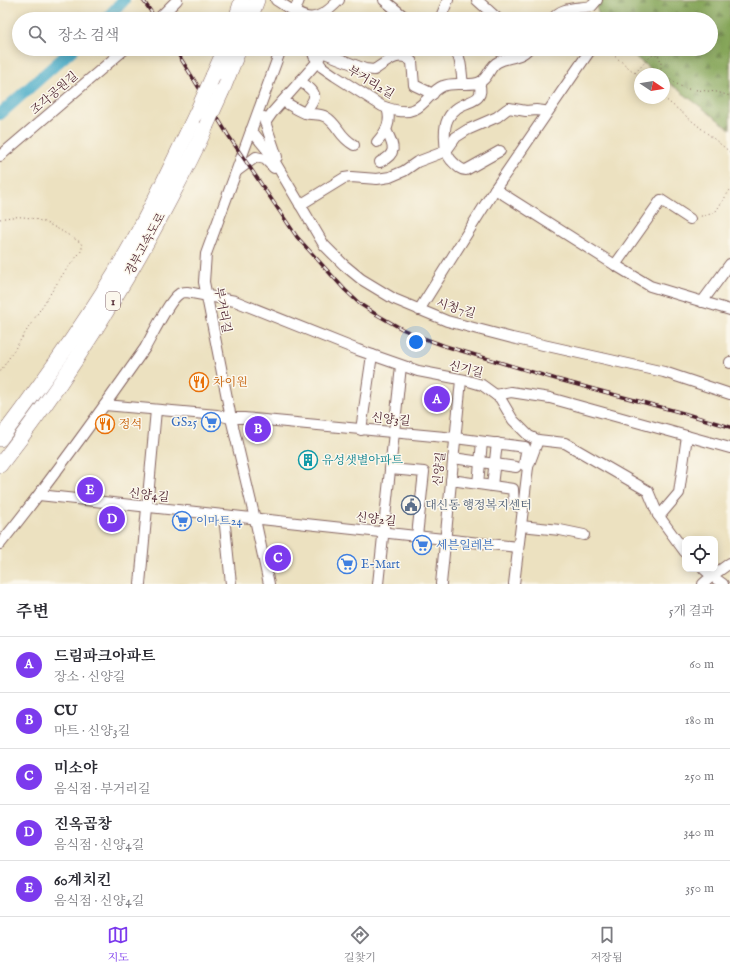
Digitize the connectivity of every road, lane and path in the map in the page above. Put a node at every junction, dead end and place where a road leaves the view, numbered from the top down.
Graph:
1 (177, 0) edge
2 (242, 0) edge
3 (257, 0) edge
4 (276, 0) edge
5 (299, 0) edge
6 (384, 0) edge
7 (448, 0) edge
8 (477, 0) edge
9 (597, 0) edge
10 (336, 2) edge
11 (165, 12) edge
12 (238, 12) edge
13 (253, 12) edge
14 (290, 12) edge
15 (295, 12) edge
16 (327, 12) edge
17 (334, 12) edge
18 (399, 12) edge
19 (443, 12) edge
20 (490, 12) edge
21 (560, 12) edge
22 (117, 56) edge
23 (221, 56) edge
24 (236, 56) edge
25 (279, 56) edge
26 (319, 56) edge
27 (322, 56) edge
28 (327, 56) edge
29 (396, 56) edge
30 (407, 56) edge
31 (459, 56) edge
32 (516, 56) edge
33 (586, 56) edge
34 (614, 56) edge
35 (651, 56) edge
36 (659, 56) edge
37 (640, 68) edge
38 (661, 68) edge
39 (634, 72) edge
40 (670, 79) edge
41 (300, 81) junction
42 (479, 83) junction
43 (463, 84) junction
44 (268, 86) junction
45 (433, 94) junction
46 (730, 96) edge
47 (283, 101) junction
48 (670, 103) edge
49 (387, 108) junction
50 (544, 111) dead end
51 (305, 113) junction
52 (265, 123) junction
53 (251, 130) junction
54 (386, 130) junction
55 (377, 142) dead end
56 (354, 145) dead end
57 (446, 151) junction
58 (500, 151) dead end
59 (730, 152) edge
60 (0, 156) edge
61 (380, 162) dead end
62 (236, 171) junction
63 (282, 176) junction
64 (495, 189) junction
65 (730, 190) edge
66 (300, 205) junction
67 (0, 219) edge
68 (690, 219) joint
69 (730, 264) edge
70 (615, 265) junction
71 (207, 296) junction
72 (702, 302) junction
73 (419, 310) junction
74 (730, 310) edge
75 (372, 355) junction
76 (401, 366) junction
77 (0, 372) edge
78 (461, 380) junction
79 (730, 394) edge
80 (496, 395) junction
81 (106, 405) junction
82 (156, 410) junction
83 (231, 418) junction
84 (361, 430) junction
85 (394, 433) junction
86 (687, 436) junction
87 (455, 438) junction
88 (0, 439) edge
89 (538, 440) junction
90 (482, 442) junction
91 (497, 444) junction
92 (730, 448) edge
93 (453, 458) junction
94 (480, 462) junction
95 (495, 464) junction
96 (0, 465) edge
97 (516, 467) dead end
98 (390, 468) junction
99 (528, 468) junction
100 (451, 480) junction
101 (478, 484) junction
102 (492, 486) junction
103 (39, 495) junction
104 (148, 508) junction
105 (523, 508) junction
106 (658, 515) junction
107 (224, 516) junction
108 (255, 519) junction
109 (521, 526) junction
110 (383, 532) junction
111 (584, 535) dead end
112 (417, 536) junction
113 (445, 539) junction
114 (0, 544) edge
115 (518, 547) junction
116 (682, 548) edge
117 (730, 563) edge
118 (707, 572) edge
119 (712, 576) junction
120 (140, 584) edge
121 (232, 584) edge
122 (269, 584) edge
123 (378, 584) edge
124 (441, 584) edge
125 (514, 584) edge
126 (703, 584) edge
127 (723, 584) edge

1 - 11 street
2 - 12 highway
3 - 13 highway
4 - 14 street
5 - 15 street
6 - 18 street
7 - 19 street
8 - 20 street
9 - 21 street
10 - 16 street
10 - 17 street
22 - 60 street, 조각공원길
23 - 88 highway, 경부고속도로 / 1, bridge
24 - 96 highway, 경부고속도로 / 1, bridge
25 - 44 street, 부거리길
26 - 41 street
27 - 49 street, 부거리2길
28 - 29 street
30 - 45 street
31 - 43 street
32 - 42 street
33 - 64 street
34 - 39 path
35 - 37 path
36 - 38 path
40 - 46 path
41 - 47 street
41 - 51 street
42 - 43 street, 부거리2길
42 - 57 street
43 - 45 street, 부거리2길
44 - 52 street
44 - 53 street, 부거리길
45 - 49 street, 부거리2길
47 - 51 street
47 - 52 street
48 - 59 path
49 - 54 street
50 - 57 street
51 - 56 street
52 - 63 street
53 - 62 street, 부거리길
53 - 63 street, 시청7길
54 - 55 street
54 - 61 street
57 - 58 street
57 - 66 street
62 - 63 street
62 - 71 street, 부거리길
63 - 66 street, 시청7길
64 - 70 street
64 - 73 street
65 - 68 path
66 - 73 street, 시청7길
67 - 77 path
68 - 70 street
69 - 72 street
70 - 72 street
71 - 75 street, 신기길
71 - 81 street, 신기길
71 - 83 street, 부거리길
72 - 74 street
73 - 79 street, 시청7길
75 - 76 street, 신기길
75 - 84 street
76 - 78 street, 신기길
76 - 85 street
78 - 80 street, 신기길
78 - 87 street, 신양길
80 - 86 street
80 - 89 street, 신기길
81 - 82 street
81 - 103 street, 신기길
82 - 83 street
82 - 104 street
83 - 84 street, 신양3길
83 - 108 street, 부거리길
84 - 85 street, 신양3길
85 - 87 street, 신양3길
85 - 98 street
86 - 92 street
86 - 106 street
87 - 90 street, 신양3길
87 - 93 street, 신양길
89 - 99 street
89 - 106 street, 신기길
90 - 91 street, 신양3길
90 - 94 street
91 - 95 street
91 - 99 street, 신양3길
93 - 94 street
93 - 100 street, 신양길
94 - 95 street
94 - 101 street
95 - 97 street
95 - 102 street
98 - 110 street
98 - 112 street
99 - 105 street
100 - 101 street
100 - 113 street, 신양길
101 - 102 street
102 - 105 street
103 - 104 street, 신양4길
103 - 114 street, 신기길
104 - 107 street, 신양4길
104 - 120 street
105 - 109 street
106 - 116 street, 신기길
107 - 108 street, 신양4길
107 - 121 street
108 - 110 street, 신양2길
108 - 122 street, 부거리길
109 - 111 street
109 - 115 street
110 - 112 street, 신양2길
110 - 123 street
112 - 113 street, 신양2길
113 - 115 street, 신양2길
113 - 124 street, 신양길
115 - 125 street
117 - 119 street
118 - 119 street
119 - 126 street
119 - 127 street

